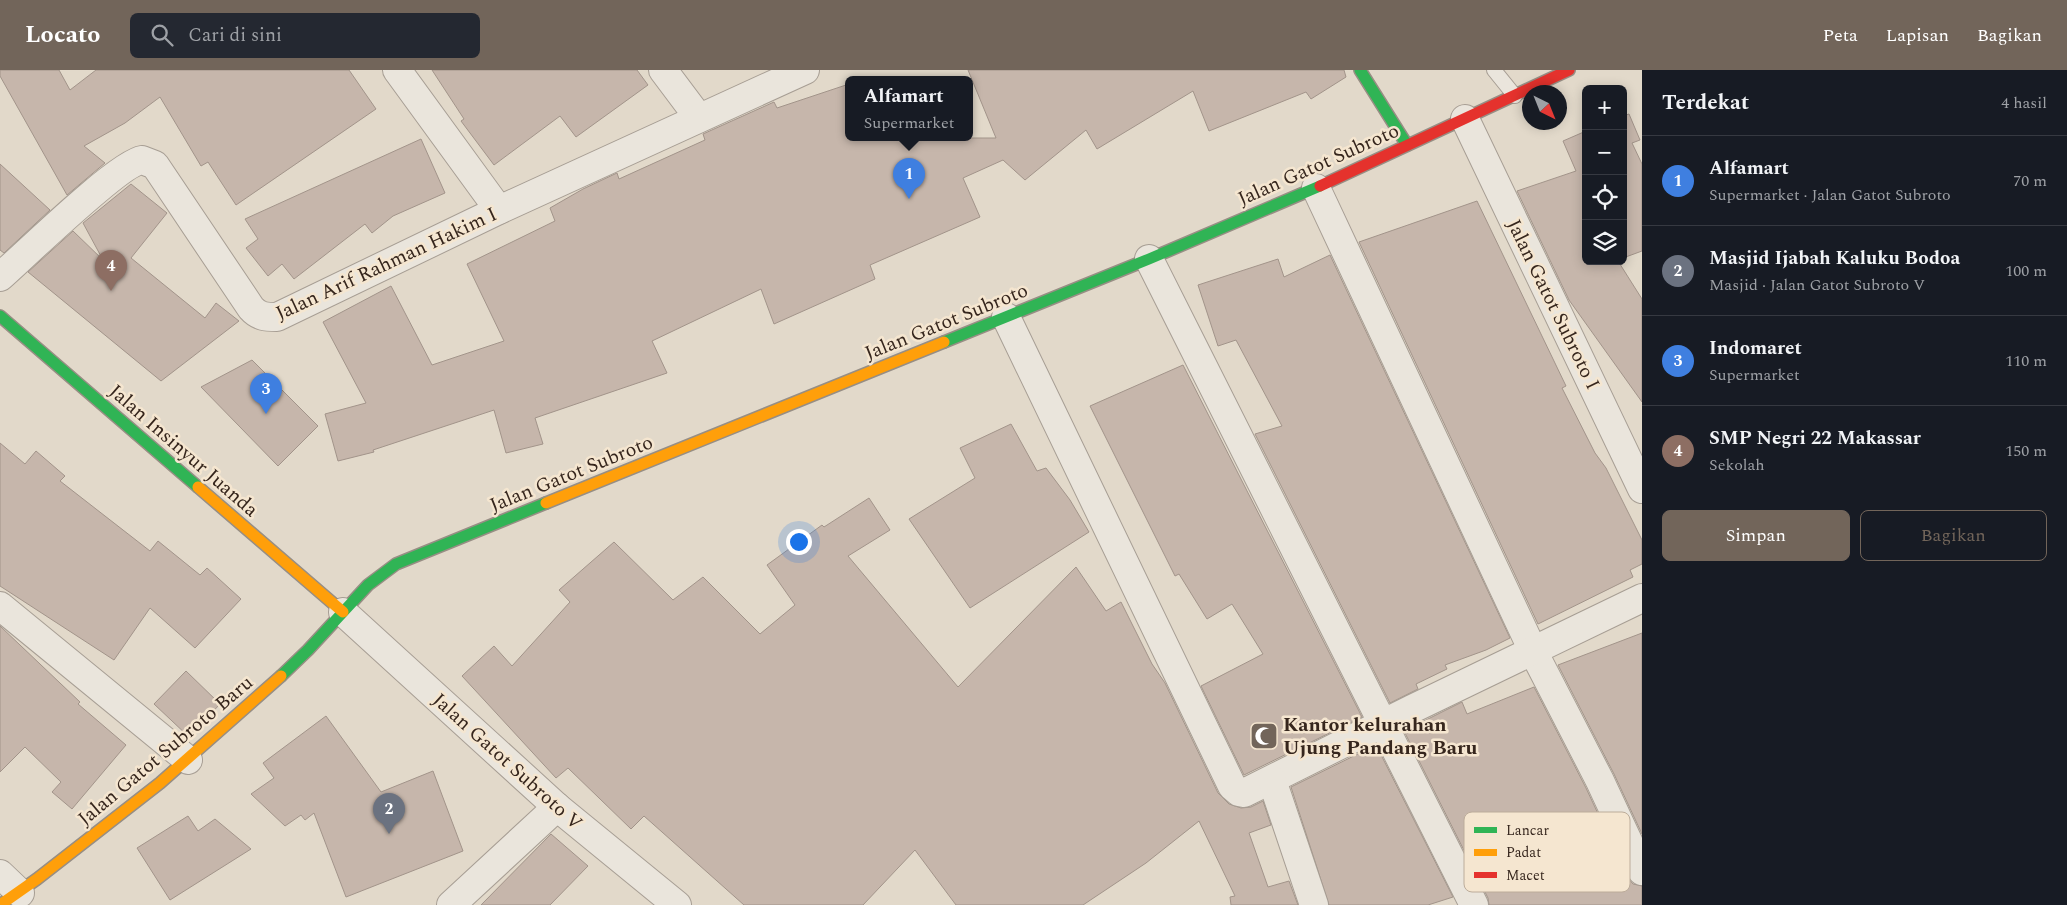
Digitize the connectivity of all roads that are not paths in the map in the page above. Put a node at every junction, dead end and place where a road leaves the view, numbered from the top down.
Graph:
1 (397, 70) edge
2 (663, 70) edge
3 (805, 70) edge
4 (1360, 70) edge
5 (1494, 70) edge
6 (1569, 70) edge
7 (1515, 96) junction
8 (699, 118) junction
9 (1465, 119) junction
10 (1407, 145) junction
11 (1316, 188) junction
12 (499, 210) junction
13 (1149, 259) junction
14 (0, 277) edge
15 (0, 317) edge
16 (1006, 317) junction
17 (1642, 489) edge
18 (1642, 598) edge
19 (0, 606) edge
20 (343, 612) junction
21 (1533, 651) junction
22 (1383, 724) junction
23 (188, 760) junction
24 (1272, 780) junction
25 (557, 807) junction
26 (1614, 812) edge
27 (1630, 845) edge
28 (1642, 871) edge
29 (0, 874) edge
30 (1464, 885) edge
31 (1467, 892) edge
32 (10, 899) edge
33 (451, 905) edge
34 (677, 905) edge
35 (1314, 905) edge
36 (1474, 905) edge

1 - 12 street
2 - 8 street
3 - 8 street, Jalan Arif Rahman Hakim I
4 - 10 street
5 - 7 lane
6 - 7 street, Jalan Gatot Subroto
7 - 9 street, Jalan Gatot Subroto
8 - 12 street, Jalan Arif Rahman Hakim I
9 - 10 street, Jalan Gatot Subroto
9 - 17 street, Jalan Gatot Subroto I
10 - 11 street, Jalan Gatot Subroto
11 - 13 street, Jalan Gatot Subroto
11 - 21 street
12 - 14 street, Jalan Arif Rahman Hakim I
13 - 16 street, Jalan Gatot Subroto
13 - 22 street
15 - 20 street, Jalan Insinyur Juanda
16 - 20 street, Jalan Gatot Subroto
16 - 24 street
18 - 21 street
19 - 23 street
20 - 23 street, Jalan Gatot Subroto Baru
20 - 25 street, Jalan Gatot Subroto V
21 - 22 street
21 - 26 street
22 - 24 street
22 - 30 street
23 - 32 street, Jalan Gatot Subroto Baru
24 - 35 street
25 - 33 street
25 - 34 street, Jalan Gatot Subroto V
27 - 28 street
29 - 32 street
31 - 36 street

